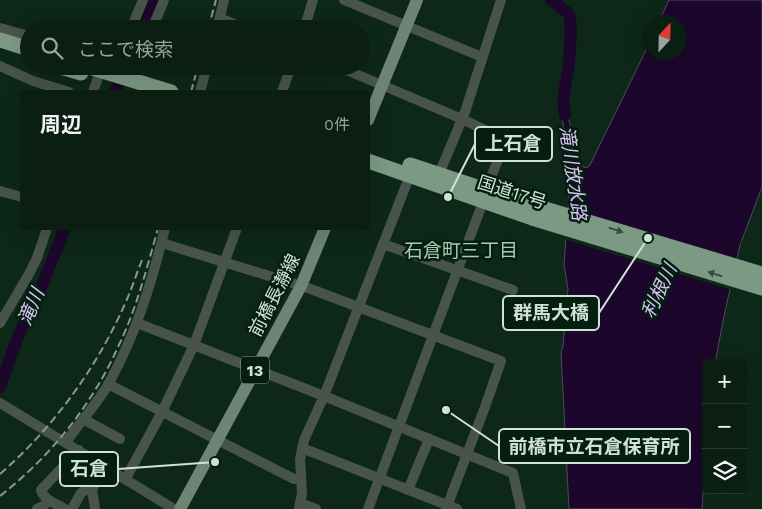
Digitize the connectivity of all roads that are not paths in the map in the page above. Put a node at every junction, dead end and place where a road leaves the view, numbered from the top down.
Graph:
1 (164, 0) edge
2 (224, 0) edge
3 (314, 0) edge
4 (344, 0) edge
5 (417, 0) edge
6 (501, 0) edge
7 (140, 1) edge
8 (220, 18) joint
9 (134, 20) edge
10 (156, 20) edge
11 (225, 20) edge
12 (307, 20) edge
13 (406, 26) junction
14 (0, 28) edge
15 (20, 34) edge
16 (0, 40) edge
17 (20, 46) edge
18 (0, 49) edge
19 (20, 55) edge
20 (482, 57) junction
21 (0, 66) edge
22 (97, 75) edge
23 (99, 75) edge
24 (103, 75) edge
25 (205, 75) edge
26 (288, 75) edge
27 (358, 75) edge
28 (382, 85) junction
29 (62, 90) edge
30 (94, 90) edge
31 (138, 90) edge
32 (163, 90) edge
33 (201, 90) edge
34 (283, 90) edge
35 (370, 115) edge
36 (462, 119) junction
37 (370, 151) edge
38 (370, 161) edge
39 (439, 174) junction
40 (410, 175) junction
41 (0, 191) edge
42 (20, 196) edge
43 (484, 196) junction
44 (534, 212) junction
45 (46, 230) edge
46 (165, 230) edge
47 (236, 230) edge
48 (324, 230) edge
49 (162, 243) junction
50 (384, 244) junction
51 (224, 263) junction
52 (457, 270) junction
53 (762, 274) edge
54 (301, 286) junction
55 (762, 288) edge
56 (513, 290) dead end
57 (359, 306) junction
58 (0, 323) edge
59 (137, 323) junction
60 (434, 334) junction
61 (194, 345) junction
62 (255, 370) junction
63 (108, 384) junction
64 (324, 396) junction
65 (2, 404) edge
66 (162, 412) junction
67 (83, 419) junction
68 (398, 427) junction
69 (429, 439) junction
70 (120, 440) dead end
71 (218, 441) junction
72 (66, 442) junction
73 (302, 448) junction
74 (79, 450) junction
75 (467, 454) junction
76 (106, 467) junction
77 (126, 478) junction
78 (380, 478) junction
79 (301, 479) junction
80 (92, 489) junction
81 (408, 490) junction
82 (49, 501) junction
83 (300, 506) edge
84 (169, 507) edge
85 (450, 508) edge
86 (37, 509) edge
87 (66, 509) edge
88 (72, 509) edge
89 (95, 509) edge
90 (180, 509) edge
91 (316, 509) edge
92 (368, 509) edge
93 (522, 509) edge

1 - 10 street
2 - 8 street
3 - 12 street
4 - 13 street
5 - 13 main road
6 - 20 street
7 - 9 street
8 - 11 street
13 - 20 street
13 - 28 main road
14 - 15 street
16 - 17 highway
18 - 19 highway
20 - 36 street
21 - 29 street
22 - 31 highway
23 - 30 street
24 - 32 highway, bridge
25 - 33 street
26 - 34 street
27 - 28 street
28 - 35 main road
28 - 36 street
36 - 39 street
36 - 43 street
37 - 39 highway, 国道17号
38 - 40 highway, 国道17号
39 - 43 highway, 国道17号
40 - 43 highway, 国道17号
40 - 50 street
41 - 42 street
43 - 44 highway, 国道17号
43 - 52 street
44 -> 53 highway, 国道17号
55 -> 44 highway, 国道17号
45 - 58 street
46 - 49 street
47 - 51 street
48 - 54 main road, 前橋長瀞線 / 13
49 - 51 street
49 - 59 street
50 - 52 street
50 - 57 street
51 - 54 street
51 - 61 street
52 - 56 street
52 - 60 street
54 - 57 street
54 - 62 main road, 前橋長瀞線 / 13
57 - 60 street
57 - 64 street
59 - 61 street
59 - 63 street
60 - 68 street
60 - 75 street
61 - 62 street
61 - 66 street
62 - 64 street
62 - 71 main road, 前橋長瀞線 / 13
63 - 66 street
63 - 67 street
64 - 68 street
64 - 73 street
65 - 72 street
66 - 71 street
66 - 77 street
67 - 70 street
67 - 72 street
68 - 69 street
68 - 78 street
69 - 75 street
69 - 81 street
71 - 79 street
71 - 90 main road, 前橋長瀞線 / 13
72 - 74 street
73 - 78 street
73 - 79 street
74 - 76 street
74 - 82 street
75 - 85 street
75 - 93 street
76 - 77 street
76 - 80 street
77 - 84 street
78 - 81 street
78 - 92 street
79 - 83 street
80 - 88 street
80 - 89 street
81 - 85 street
82 - 86 street
82 - 87 street
83 - 91 street

